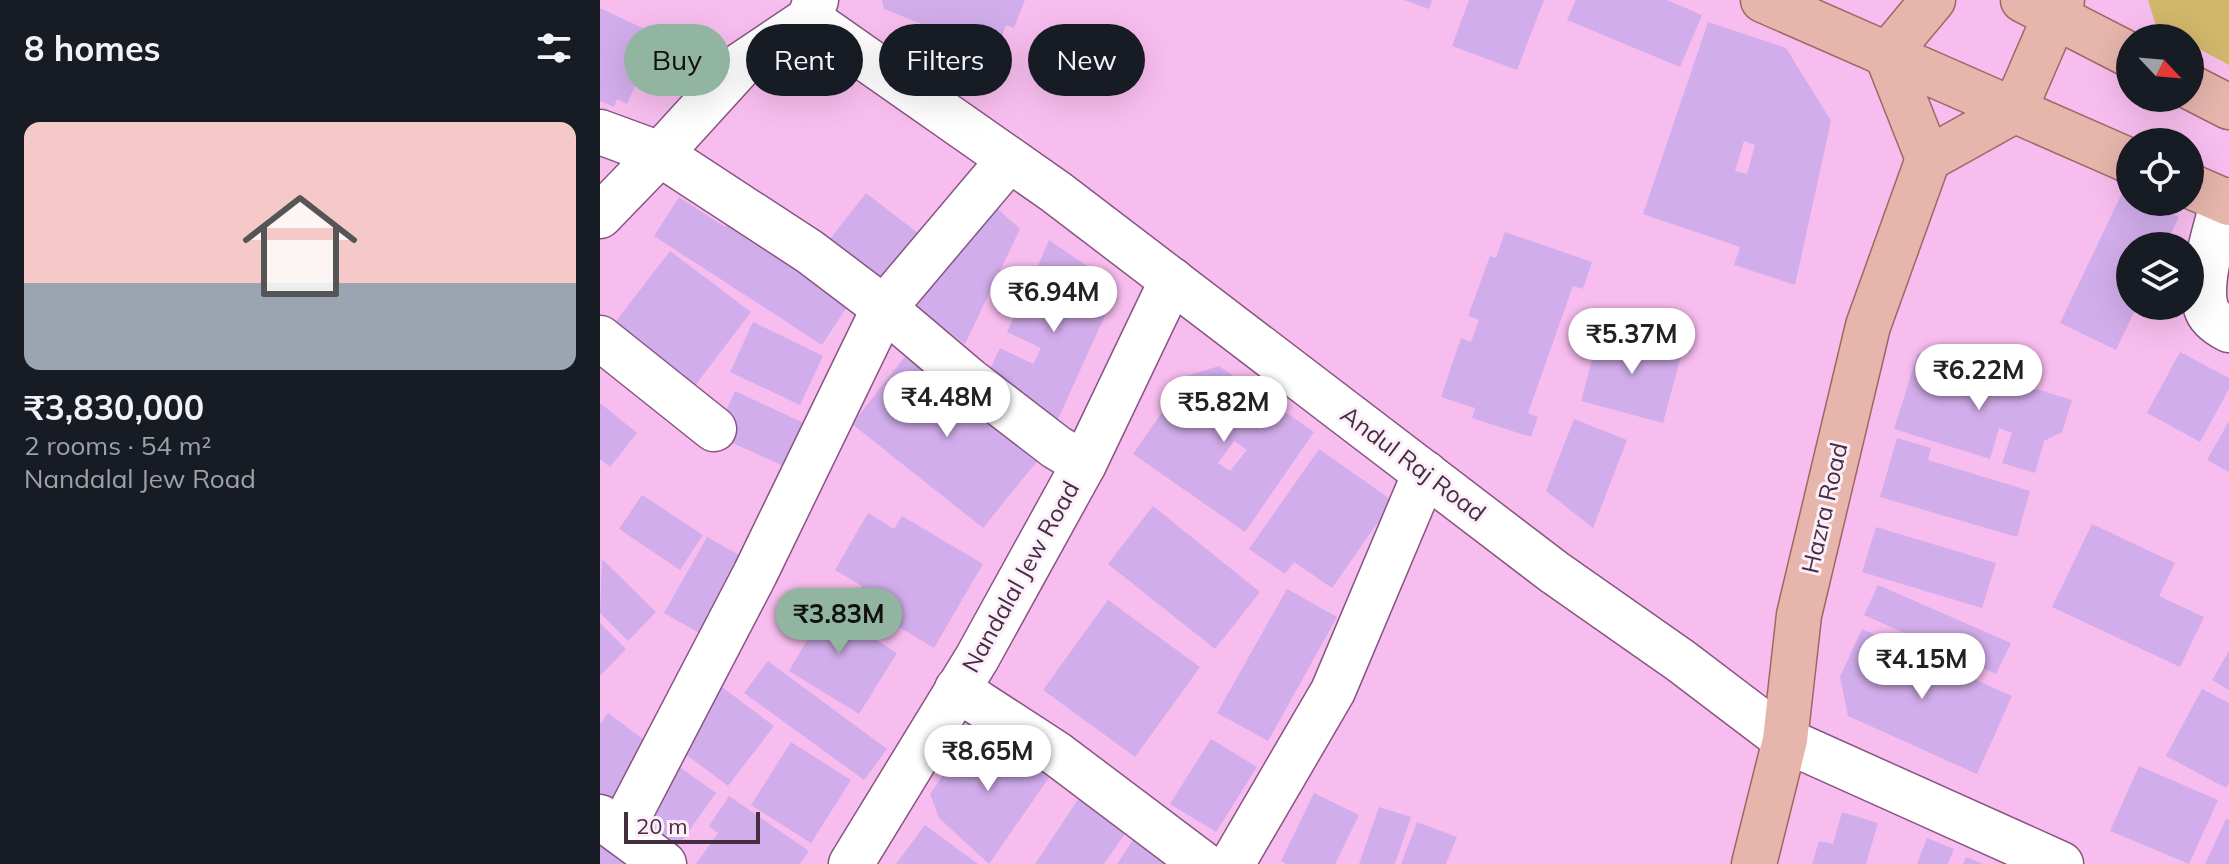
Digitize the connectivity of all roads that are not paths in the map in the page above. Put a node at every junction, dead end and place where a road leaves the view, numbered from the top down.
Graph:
1 (1763, 0) edge
2 (1933, 0) edge
3 (2047, 5) edge
4 (812, 10) edge
5 (2116, 47) edge
6 (1887, 55) junction
7 (2204, 94) edge
8 (2229, 107) edge
9 (2014, 111) junction
10 (600, 132) edge
11 (660, 154) junction
12 (2116, 155) edge
13 (1928, 159) junction
14 (1009, 160) junction
15 (2214, 197) edge
16 (600, 216) edge
17 (1172, 280) junction
18 (884, 308) junction
19 (2229, 330) edge
20 (600, 338) edge
21 (714, 429) dead end
22 (1084, 464) junction
23 (1425, 473) junction
24 (957, 689) junction
25 (1785, 740) junction
26 (610, 824) edge
27 (1250, 857) edge
28 (664, 864) edge
29 (851, 864) edge
30 (1203, 864) edge
31 (1754, 864) edge
32 (2061, 864) edge

1 - 6 main road
2 - 6 main road
3 - 5 main road
3 - 9 main road
4 - 11 street
4 - 14 street, Andul Raj Road
6 - 9 main road
6 - 13 main road
7 - 8 main road
9 - 12 main road
9 - 13 main road
10 - 11 street
11 - 16 street
11 - 18 street
13 - 25 main road, Hazra Road
14 - 17 street, Andul Raj Road
14 - 18 street
15 - 19 street
17 - 22 street, Nandalal Jew Road
17 - 23 street, Andul Raj Road
18 - 22 street
18 - 26 street
20 - 21 street
22 - 24 street, Nandalal Jew Road
23 - 25 street, Andul Raj Road
23 - 27 street
24 - 29 street, Nandalal Jew Road
24 - 30 street
25 - 31 main road, Hazra Road
25 - 32 street, Andul Raj Road
26 - 28 street

